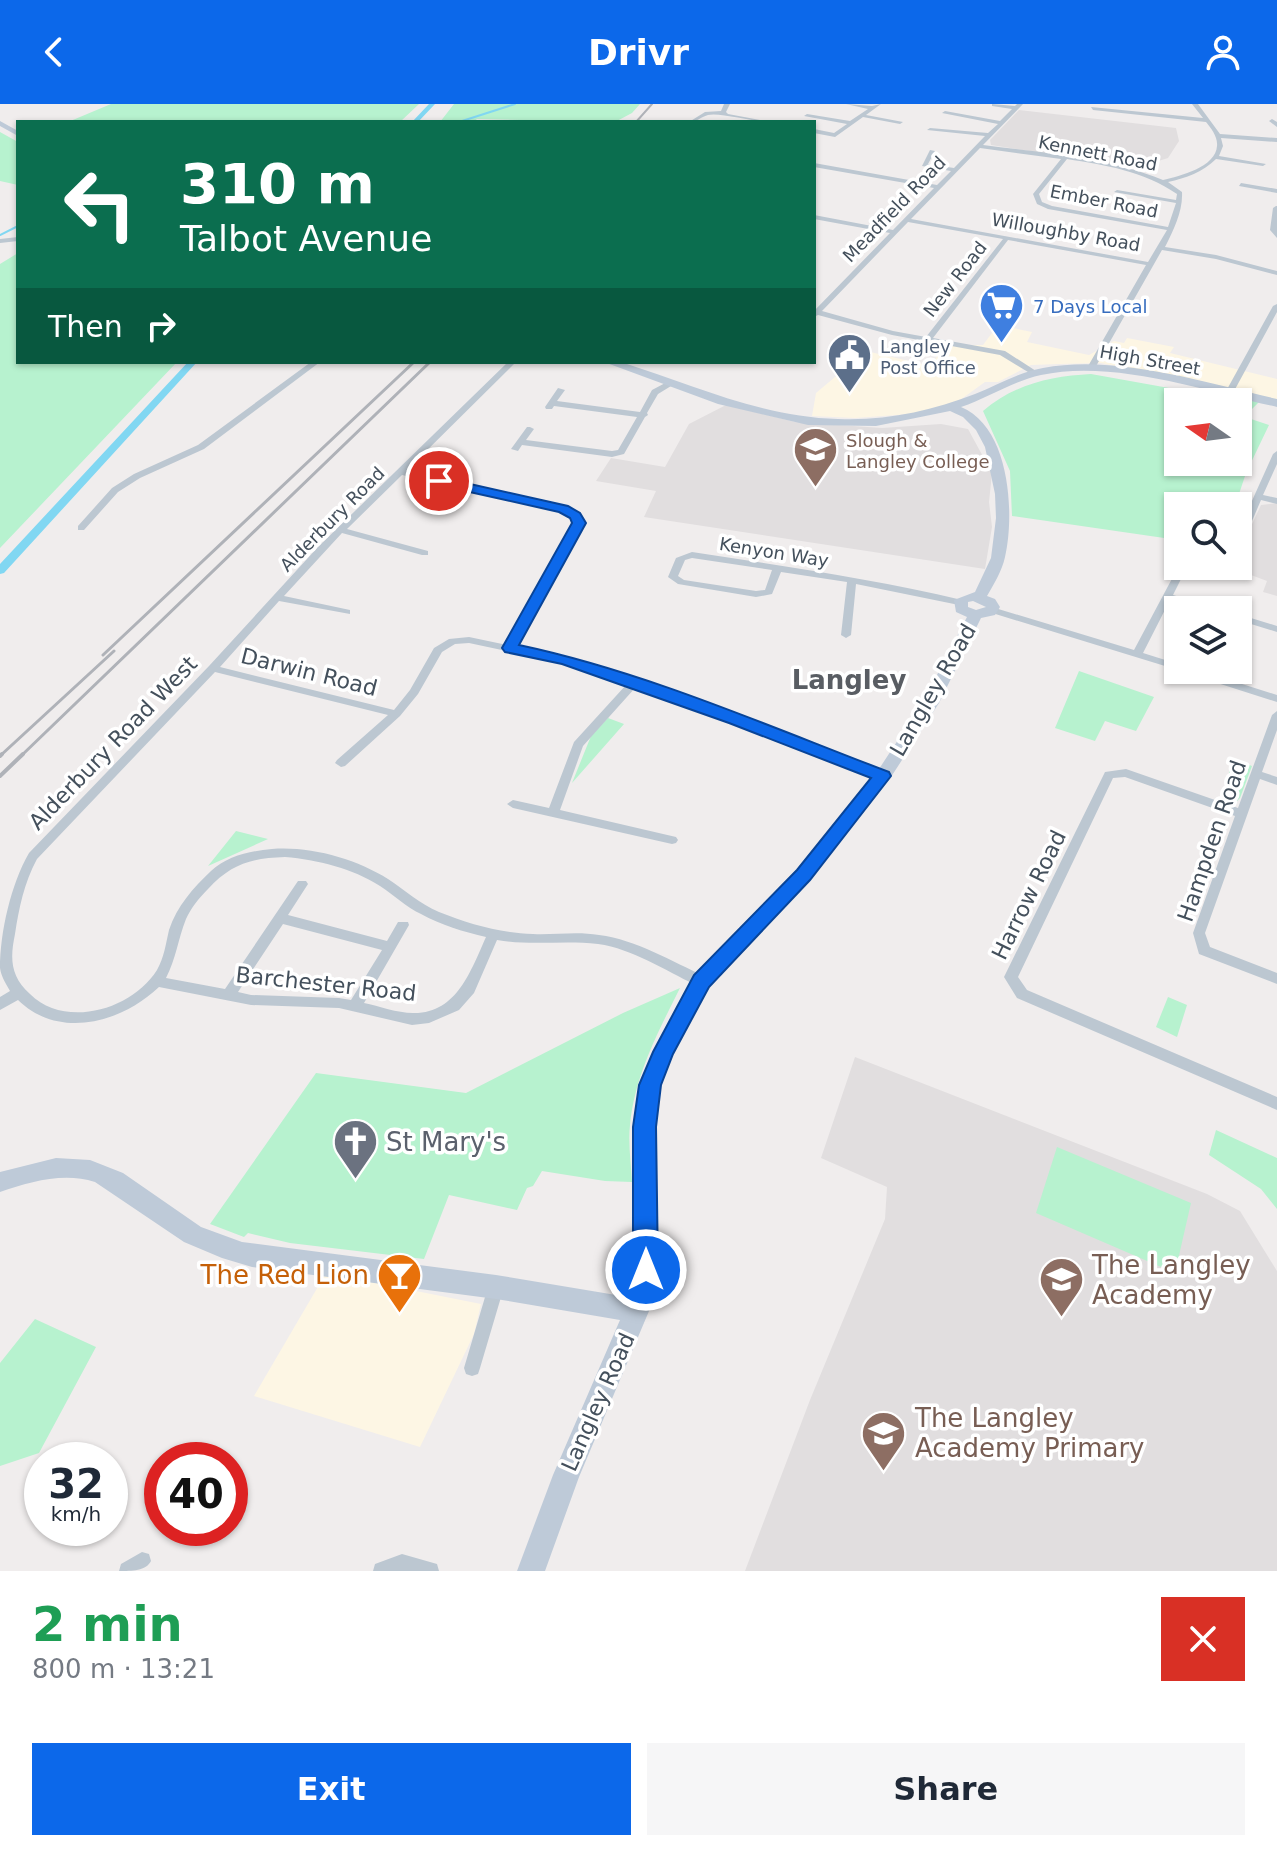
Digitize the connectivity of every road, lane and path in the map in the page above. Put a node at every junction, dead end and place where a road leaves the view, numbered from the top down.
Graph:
1 (712, 104) edge
2 (849, 104) edge
3 (1195, 104) edge
4 (994, 105) edge
5 (876, 106) edge
6 (1018, 106) edge
7 (726, 108) edge
8 (1093, 108) dead end
9 (945, 113) dead end
10 (807, 116) dead end
11 (864, 116) junction
12 (695, 120) edge
13 (761, 120) edge
14 (1206, 120) junction
15 (900, 122) dead end
16 (850, 123) junction
17 (1002, 123) junction
18 (816, 131) edge
19 (989, 135) junction
20 (1218, 136) junction
21 (928, 139) dead end
22 (1277, 140) edge
23 (978, 146) junction
24 (932, 151) dead end
25 (1214, 157) junction
26 (1064, 159) junction
27 (1263, 164) dead end
28 (816, 165) edge
29 (953, 170) junction
30 (1165, 181) junction
31 (1241, 185) dead end
32 (937, 187) junction
33 (1277, 191) edge
34 (1117, 192) dead end
35 (1180, 202) junction
36 (1276, 208) edge
37 (816, 217) edge
38 (905, 220) junction
39 (1170, 229) junction
40 (893, 232) junction
41 (1277, 236) edge
42 (1007, 238) junction
43 (1161, 248) junction
44 (1150, 264) junction
45 (1277, 273) edge
46 (1277, 306) edge
47 (816, 314) edge
48 (928, 340) junction
49 (313, 364) edge
50 (510, 364) edge
51 (616, 364) edge
52 (1091, 368) junction
53 (1033, 373) junction
54 (672, 383) junction
55 (1201, 388) edge
56 (1232, 388) edge
57 (561, 390) dead end
58 (1252, 398) edge
59 (1277, 403) edge
60 (956, 409) junction
61 (644, 415) junction
62 (936, 418) junction
63 (911, 420) junction
64 (530, 429) dead end
65 (986, 435) junction
66 (1277, 454) edge
67 (401, 472) junction
68 (1257, 496) junction
69 (1277, 501) edge
70 (1252, 508) edge
71 (81, 528) dead end
72 (341, 530) junction
73 (425, 553) dead end
74 (778, 568) junction
75 (852, 580) junction
76 (1175, 580) edge
77 (1167, 596) edge
78 (979, 597) junction
79 (278, 598) junction
80 (959, 602) junction
81 (1164, 602) edge
82 (346, 612) dead end
83 (984, 612) junction
84 (1252, 621) edge
85 (1277, 629) edge
86 (846, 635) dead end
87 (510, 648) junction
88 (1137, 655) junction
89 (1164, 663) edge
90 (213, 668) junction
91 (1230, 684) edge
92 (632, 685) junction
93 (1277, 699) edge
94 (396, 714) junction
95 (1277, 715) edge
96 (341, 763) dead end
97 (1257, 774) junction
98 (883, 776) junction
99 (1277, 781) edge
100 (513, 804) dead end
101 (553, 813) junction
102 (1243, 814) junction
103 (672, 840) dead end
104 (302, 884) dead end
105 (280, 918) junction
106 (403, 925) dead end
107 (494, 933) junction
108 (390, 947) junction
109 (1277, 979) edge
110 (156, 981) junction
111 (701, 981) junction
112 (18, 993) junction
113 (228, 996) junction
114 (0, 1004) edge
115 (355, 1006) junction
116 (1277, 1104) edge
117 (0, 1182) edge
118 (496, 1287) junction
119 (637, 1311) junction
120 (472, 1368) dead end
121 (382, 1571) edge
122 (430, 1571) edge
123 (531, 1571) edge

1 - 7 street
2 - 5 street
3 - 14 street
4 - 6 street
5 - 11 street
6 - 17 street, Meadfield Road
7 - 12 street
7 - 13 street
8 - 14 street
9 - 17 street
10 - 16 street
11 - 15 street
11 - 16 street
14 - 20 street
16 - 18 street
17 - 19 street, Meadfield Road
19 - 21 street
19 - 23 street, Meadfield Road
20 - 22 street
20 - 25 street
23 - 26 street, Kennett Road
23 - 29 street, Meadfield Road
24 - 29 street
25 - 27 street
25 - 30 street
26 - 30 street, Kennett Road
26 - 39 street, Ember Road
28 - 32 street
29 - 32 street, Meadfield Road
30 - 35 street, Kennett Road
31 - 33 street
32 - 38 street, Meadfield Road
34 - 35 street
35 - 39 street
36 - 41 street
37 - 40 street
38 - 40 street, Meadfield Road
38 - 42 street, Willoughby Road
39 - 43 street
40 - 47 street, Meadfield Road
42 - 44 street, Willoughby Road
42 - 48 street, New Road
43 - 44 street
43 - 45 street
44 - 52 street, Willoughby Road
46 - 56 street
47 - 48 street, Meadfield Road
48 - 53 street, Meadfield Road
49 - 71 street
50 - 67 street, Alderbury Road
51 - 54 street
52 - 53 street, High Street
52 - 55 street, High Street
53 - 60 street, High Street
54 - 61 street
54 - 63 street
57 - 61 street
58 - 59 street, High Street
60 - 62 street
60 - 63 street
60 - 65 street
61 - 64 street
62 - 63 street
62 - 65 street
65 - 78 street, Langley Road
66 - 68 street
67 - 72 street, Alderbury Road
67 - 87 street
68 - 69 street
68 - 70 street
72 - 73 street
72 - 79 street, Alderbury Road
74 - 74 street, Kenyon Way
74 - 75 street, Kenyon Way
75 - 80 street, Kenyon Way
75 - 86 street, Kenyon Way
76 - 77 street
78 - 80 street
78 - 83 street
79 - 82 street
79 - 90 street, Alderbury Road West
80 - 83 street
81 - 88 street
83 - 88 street
83 - 98 street, Langley Road
84 - 85 street
87 - 92 street
87 - 94 street
88 - 89 street
90 - 94 street, Darwin Road
90 - 112 street, Alderbury Road West
91 - 93 street
92 - 98 street
92 - 101 street
94 - 96 street
95 - 97 street, Hampden Road
97 - 99 street
97 - 102 street, Hampden Road
98 - 111 street, Langley Road
100 - 101 street
101 - 103 street
102 - 109 street, Hampden Road
102 - 116 street, Harrow Road
104 - 105 street
105 - 108 street
105 - 113 street
106 - 108 street
107 - 110 street
107 - 111 street
107 - 115 street, Barchester Road
108 - 115 street
110 - 112 street
110 - 113 street, Barchester Road
111 - 119 street, Langley Road
112 - 114 street
113 - 115 street, Barchester Road
117 - 118 street
118 - 119 street
118 - 120 street
119 - 123 street, Langley Road
121 - 122 street

